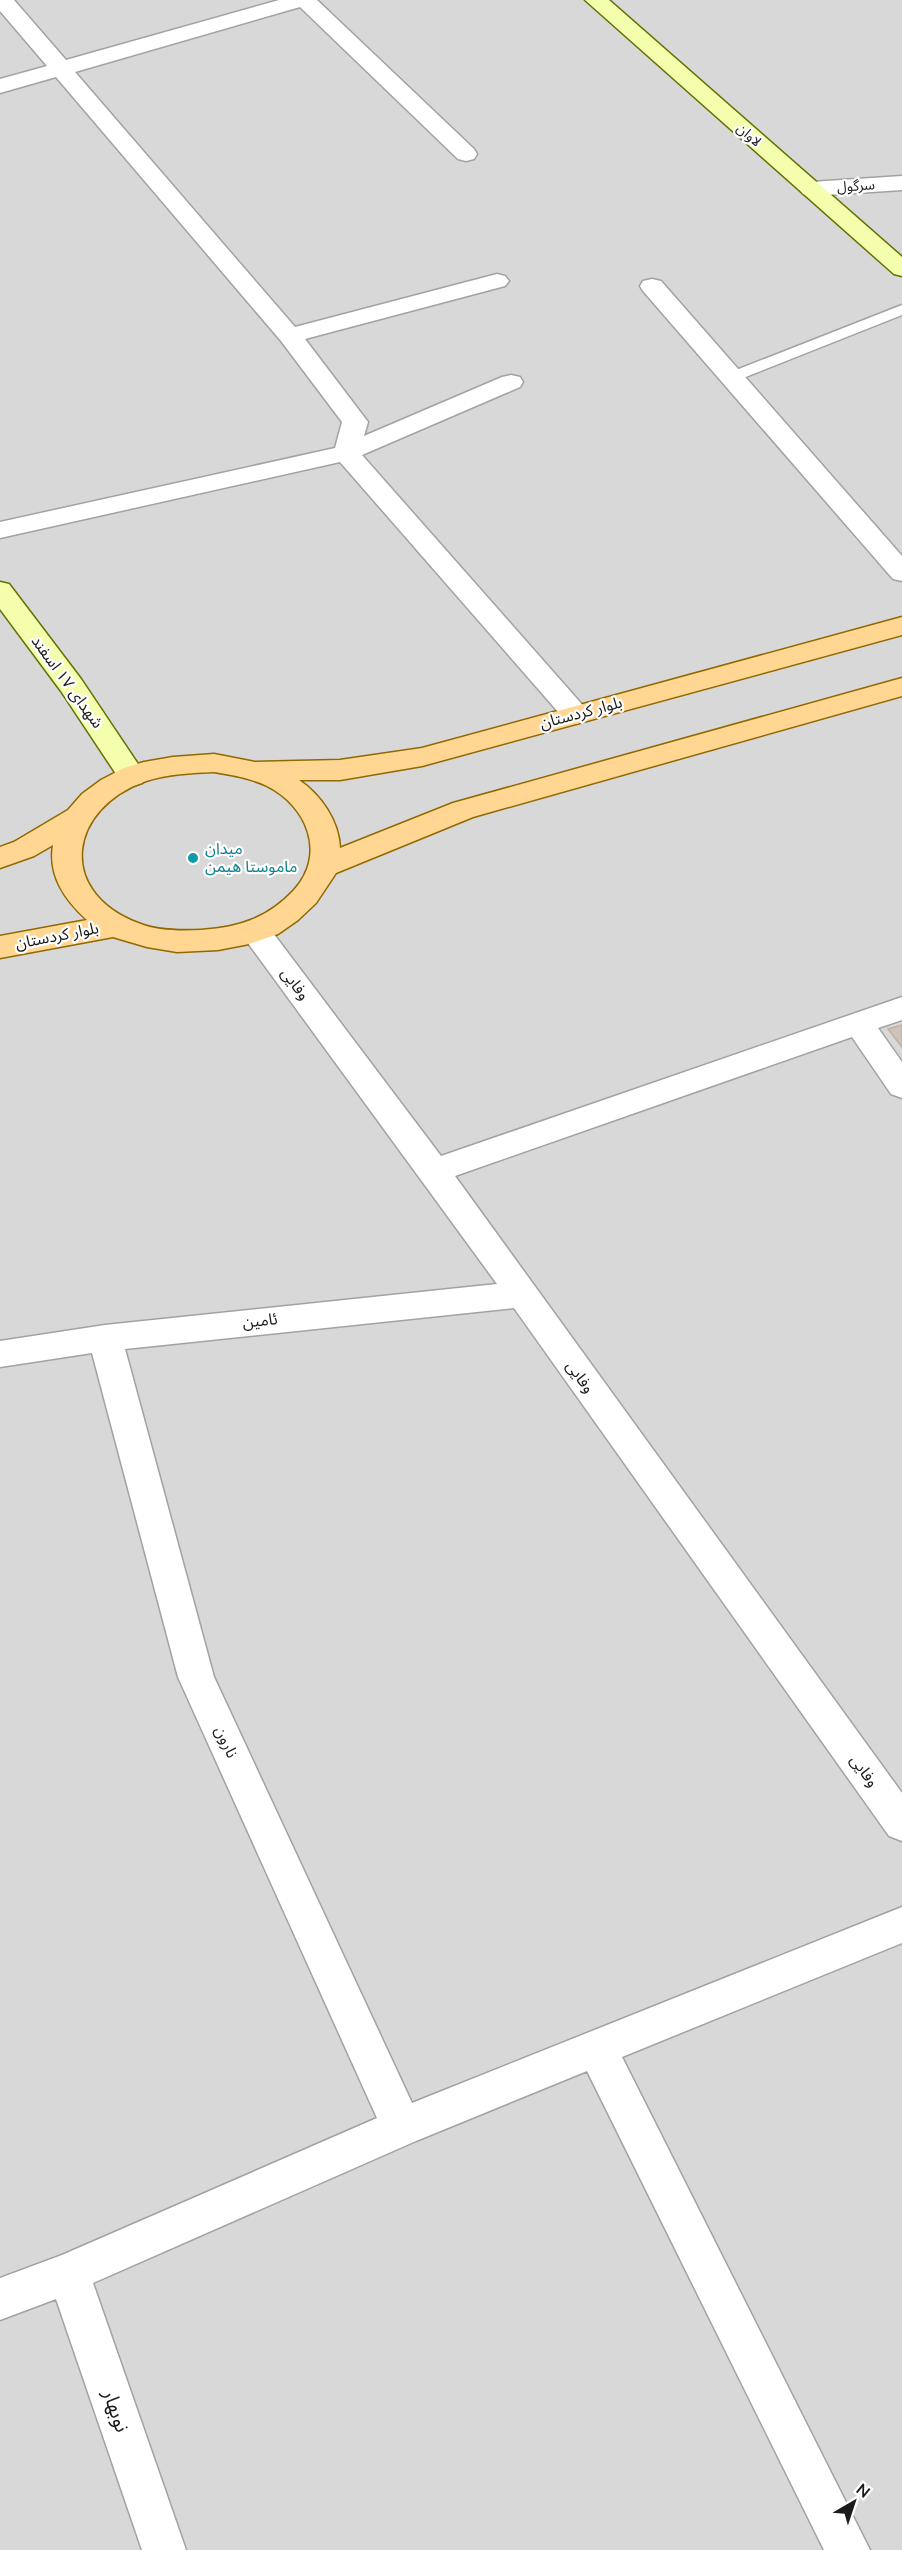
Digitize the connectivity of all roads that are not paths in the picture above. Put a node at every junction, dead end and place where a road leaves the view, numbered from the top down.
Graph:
1 (2, 0) edge
2 (304, 0) edge
3 (596, 0) edge
4 (60, 70) junction
5 (0, 86) edge
6 (466, 154) dead end
7 (902, 183) edge
8 (811, 189) junction
9 (902, 269) edge
10 (497, 281) dead end
11 (652, 286) dead end
12 (902, 310) edge
13 (290, 336) junction
14 (732, 377) junction
15 (511, 382) dead end
16 (346, 453) junction
17 (0, 530) edge
18 (902, 573) edge
19 (0, 590) edge
20 (902, 626) edge
21 (902, 687) edge
22 (576, 715) junction
23 (254, 770) junction
24 (132, 776) junction
25 (76, 818) junction
26 (0, 858) edge
27 (324, 866) junction
28 (114, 926) junction
29 (256, 932) junction
30 (0, 947) edge
31 (902, 1008) edge
32 (858, 1023) junction
33 (902, 1086) edge
34 (434, 1172) junction
35 (520, 1293) junction
36 (105, 1338) junction
37 (0, 1354) edge
38 (902, 1824) edge
39 (902, 1925) edge
40 (597, 2050) junction
41 (402, 2127) junction
42 (68, 2273) junction
43 (0, 2299) edge
44 (164, 2550) edge
45 (848, 2550) edge

1 - 4 street
2 - 4 street
2 - 6 street
3 - 8 street, لاوان
4 - 5 street
4 - 13 street
7 - 8 street, سرگول
8 - 9 street, لاوان
10 - 13 street
11 - 14 street
12 - 14 lane
13 - 16 street
14 - 18 street
15 - 16 street
16 - 17 street
16 - 22 street
19 - 24 street, شهدای ۱۷ اسفند
20 - 22 main road, بلوار کردستان
21 - 27 main road
22 - 23 main road, بلوار کردستان
23 - 24 main road
23 - 27 main road
24 - 25 main road
25 - 26 main road
25 - 28 main road
27 - 29 main road
28 - 29 main road
28 - 30 main road, بلوار کردستان
29 - 34 street, وفایی
31 - 32 street
32 - 33 street
32 - 34 street
34 - 35 street, وفایی
35 - 36 street, ئامین
35 - 38 street, وفایی
36 - 37 street, ئامین
36 - 41 street, نارون
39 - 40 street
40 - 41 street
40 - 45 street
41 - 42 street
42 - 43 street
42 - 44 street, نوبهار

